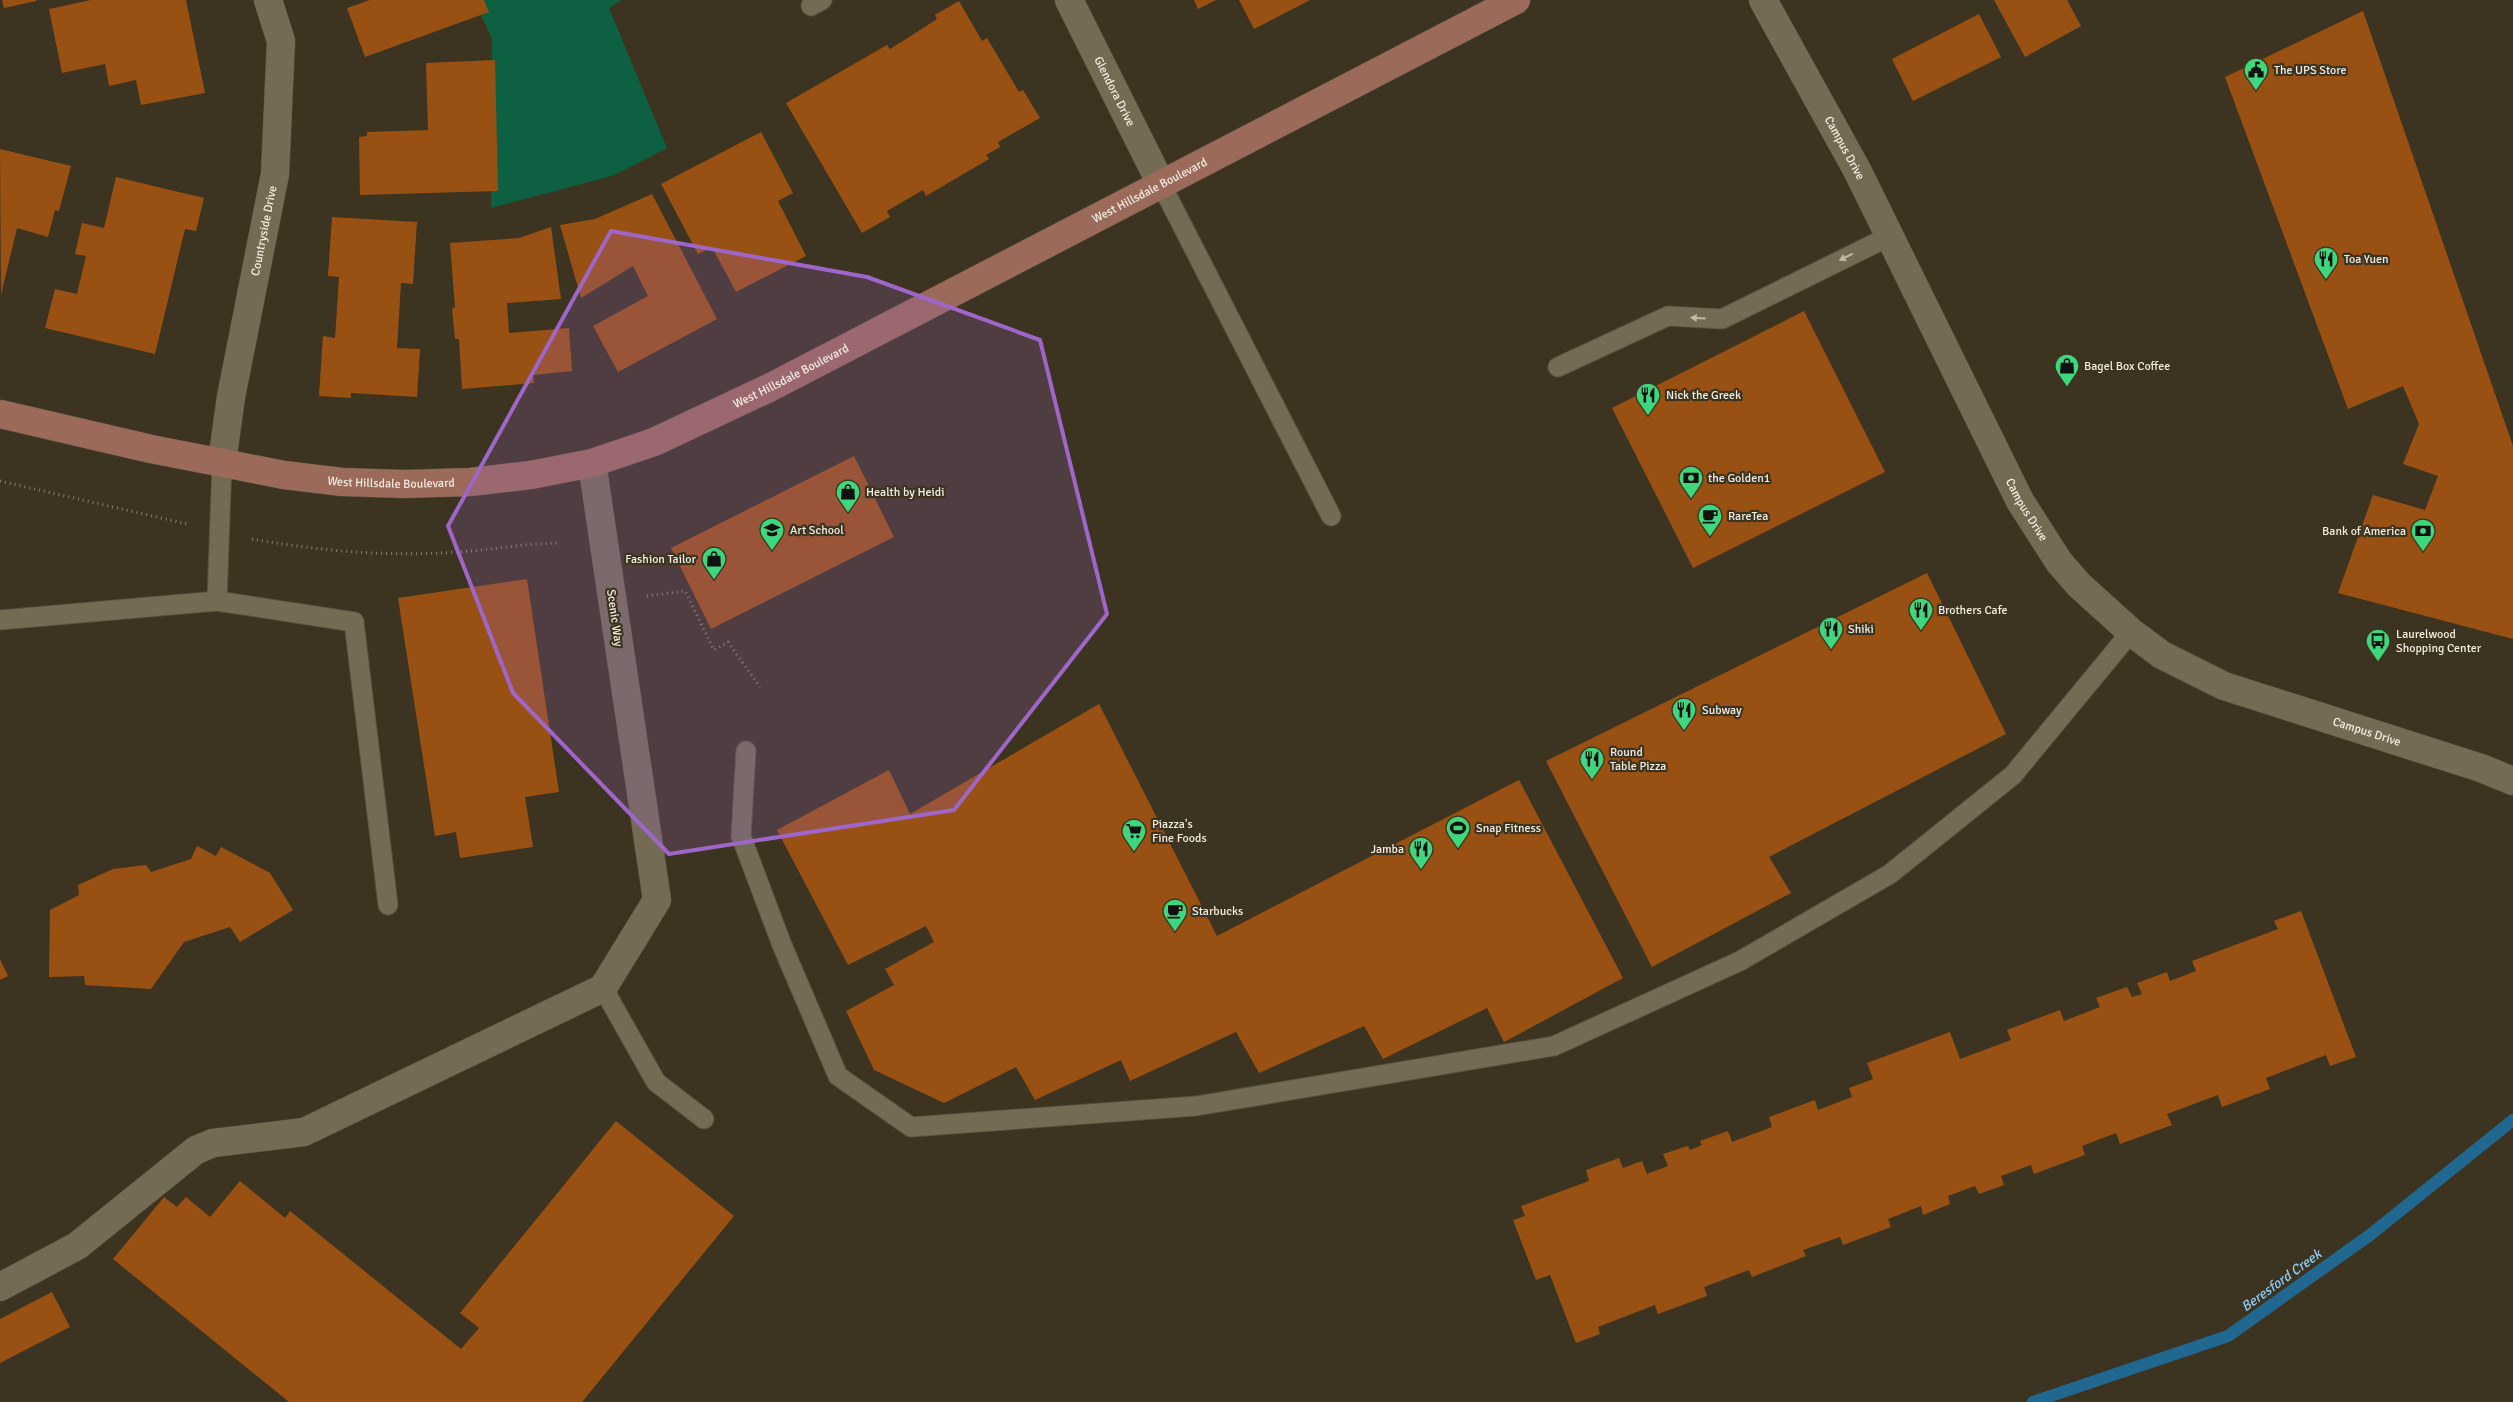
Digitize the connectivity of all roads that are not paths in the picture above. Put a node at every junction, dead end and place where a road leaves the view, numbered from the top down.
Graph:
1 (268, 0) edge
2 (1069, 0) edge
3 (1516, 0) edge
4 (1763, 0) edge
5 (1161, 184) junction
6 (1890, 236) junction
7 (1558, 367) dead end
8 (0, 414) edge
9 (222, 462) junction
10 (592, 463) junction
11 (1330, 516) dead end
12 (217, 601) junction
13 (0, 620) edge
14 (2131, 632) junction
15 (746, 751) dead end
16 (2513, 780) edge
17 (388, 905) dead end
18 (603, 988) junction
19 (704, 1119) dead end
20 (0, 1287) edge

1 - 9 street, Countryside Drive
2 - 5 street, Glendora Drive
3 - 5 main road, West Hillsdale Boulevard
4 - 6 street, Campus Drive
5 - 10 main road, West Hillsdale Boulevard
5 - 11 lane
6 -> 7 lane
6 - 14 street, Campus Drive
8 - 9 main road, West Hillsdale Boulevard
9 - 10 main road, West Hillsdale Boulevard
9 - 12 lane
10 - 18 street, Scenic Way
12 - 13 lane
12 - 17 lane
14 - 15 lane
14 - 16 street, Campus Drive
18 - 19 lane
18 - 20 street

